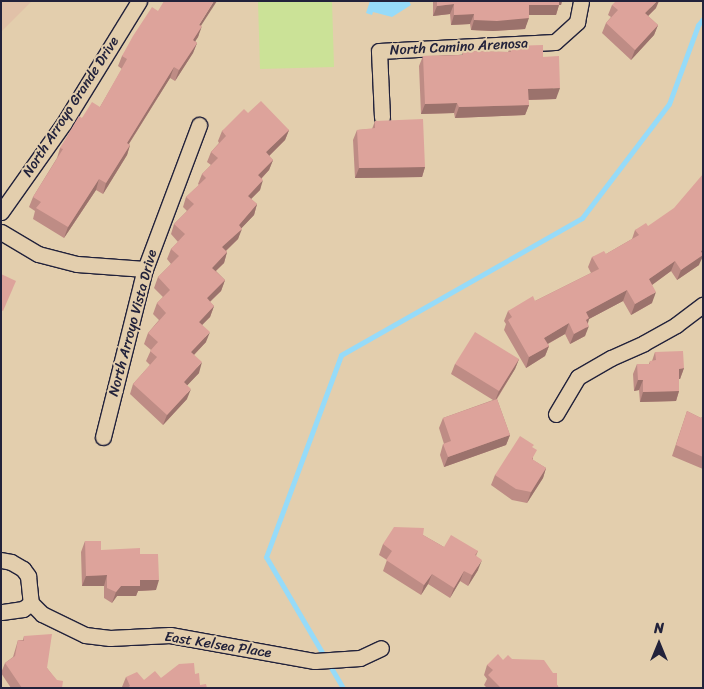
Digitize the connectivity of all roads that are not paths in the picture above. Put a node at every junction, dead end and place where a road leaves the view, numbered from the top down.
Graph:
1 (139, 1) edge
2 (581, 1) edge
3 (382, 117) dead end
4 (199, 126) dead end
5 (1, 212) edge
6 (1, 232) edge
7 (145, 268) junction
8 (703, 305) edge
9 (556, 414) dead end
10 (103, 437) dead end
11 (1, 560) edge
12 (31, 603) junction
13 (1, 612) edge
14 (381, 648) dead end

1 - 5 street, North Arroyo Grande Drive
2 - 3 street, North Camino Arenosa
4 - 7 street, North Arroyo Vista Drive
6 - 7 street
7 - 10 street, North Arroyo Vista Drive
8 - 9 street
11 - 12 street
12 - 13 street
12 - 14 street, East Kelsea Place

